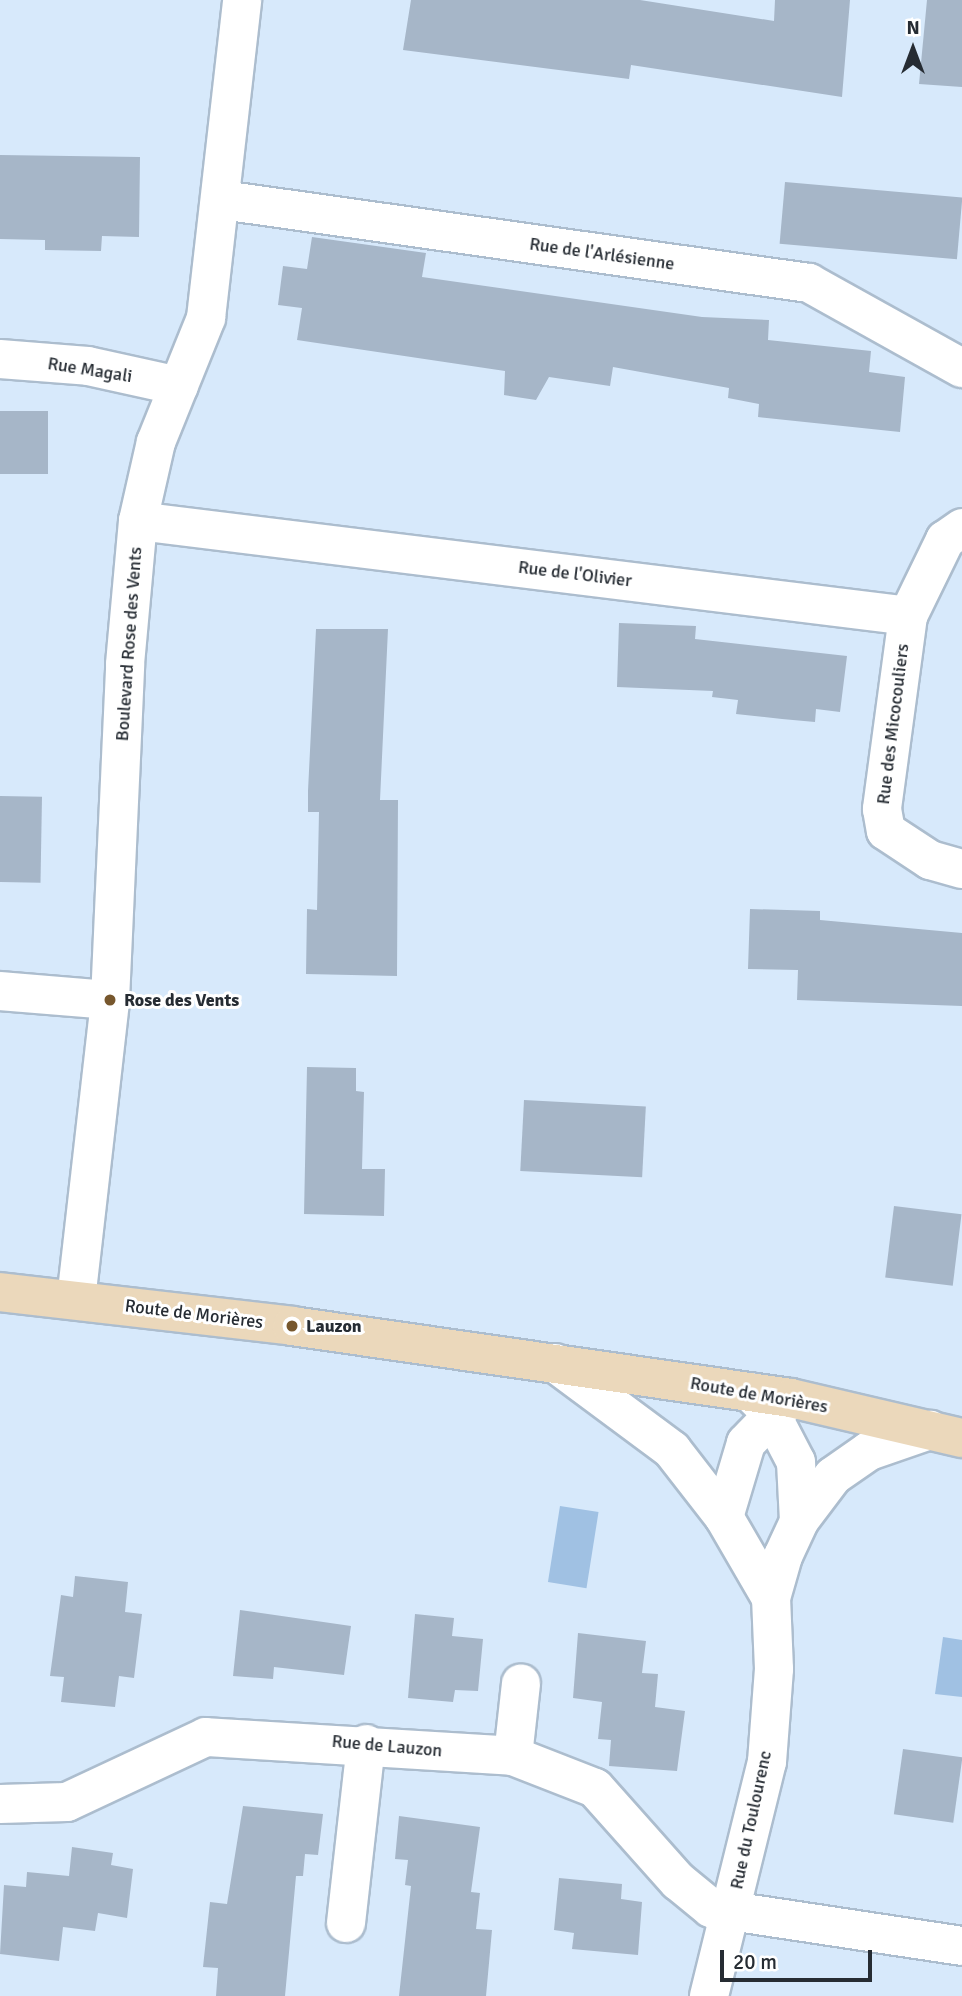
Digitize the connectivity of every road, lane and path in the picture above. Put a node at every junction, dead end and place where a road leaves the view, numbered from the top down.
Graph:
1 (242, 0) edge
2 (222, 200) junction
3 (0, 359) edge
4 (962, 368) edge
5 (179, 386) junction
6 (138, 521) junction
7 (962, 528) edge
8 (908, 616) junction
9 (962, 869) edge
10 (0, 991) edge
11 (110, 1000) junction
12 (0, 1292) edge
13 (76, 1300) junction
14 (555, 1363) junction
15 (770, 1401) junction
16 (946, 1434) edge
17 (724, 1517) junction
18 (799, 1521) junction
19 (771, 1598) junction
20 (521, 1683) dead end
21 (366, 1744) junction
22 (513, 1756) junction
23 (0, 1804) edge
24 (730, 1914) junction
25 (346, 1923) dead end
26 (962, 1946) edge
27 (709, 1996) edge

1 - 2 street, Boulevard Rose des Vents
2 - 4 street, Rue de l'Arlésienne
2 - 5 street, Boulevard Rose des Vents
3 - 5 street, Rue Magali
5 - 6 street, Boulevard Rose des Vents
6 - 8 street, Rue de l'Olivier
6 - 11 street, Boulevard Rose des Vents
7 - 8 street
8 - 9 street, Rue des Micocouliers
10 - 11 street
11 - 13 street, Boulevard Rose des Vents
12 - 13 main road, Route de Morières
13 - 14 main road, Route de Morières
14 - 15 main road, Route de Morières
14 - 17 street, Route de Morières
15 - 16 main road, Route de Morières
15 - 17 street
15 - 18 street, Rue du Toulourenc
16 - 18 street, Rue du Toulourenc
17 - 19 street, Route de Morières
18 - 19 street, Rue du Toulourenc
19 - 24 street, Rue du Toulourenc
20 - 22 street
21 - 22 street, Rue de Lauzon
21 - 23 street, Rue de Lauzon
21 - 25 street
22 - 24 street, Rue de Lauzon
24 - 26 street, Rue de Lauzon
24 - 27 street, Rue du Toulourenc

